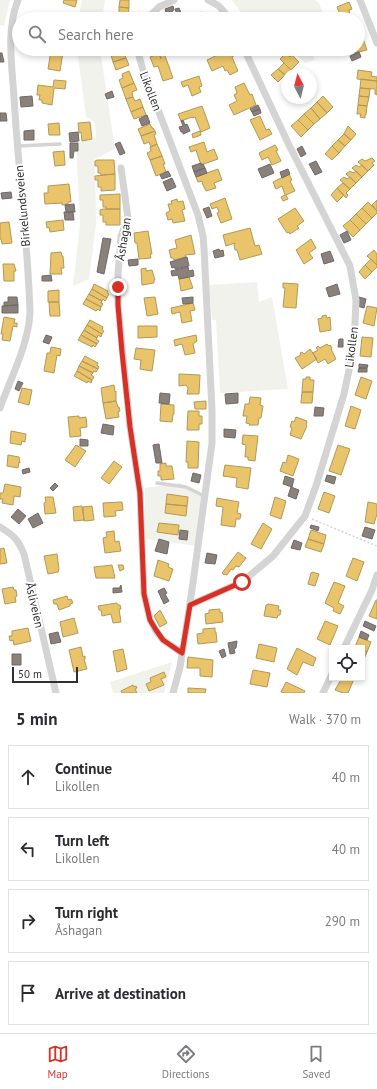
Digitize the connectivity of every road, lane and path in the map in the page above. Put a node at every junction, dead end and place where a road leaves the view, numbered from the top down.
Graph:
1 (18, 0) edge
2 (174, 0) edge
3 (360, 0) edge
4 (212, 1) edge
5 (14, 12) edge
6 (154, 12) edge
7 (224, 12) edge
8 (365, 12) edge
9 (365, 13) edge
10 (12, 26) edge
11 (377, 43) edge
12 (140, 56) edge
13 (247, 56) edge
14 (60, 144) dead end
15 (17, 146) junction
16 (121, 168) dead end
17 (0, 408) edge
18 (156, 483) dead end
19 (205, 496) junction
20 (305, 516) junction
21 (0, 527) edge
22 (377, 546) edge
23 (377, 575) edge
24 (190, 605) junction
25 (345, 645) edge
26 (182, 653) junction
27 (329, 680) edge
28 (56, 693) edge
29 (173, 693) edge
30 (323, 693) edge

1 - 5 street, Birkelundsveien
2 - 6 street
3 - 8 street
4 - 7 street
9 - 11 street
10 - 15 street, Birkelundsveien
12 - 19 street, Likollen
13 - 20 street, Likollen
14 - 15 lane
15 - 17 street, Birkelundsveien
16 - 26 street, Åshagan
18 - 19 lane
19 - 24 street, Likollen
20 - 22 path
20 - 24 street, Likollen
21 - 28 street, Åsliveien
23 - 25 street
24 - 26 street, Likollen
26 - 29 street, Likollen
27 - 30 street

